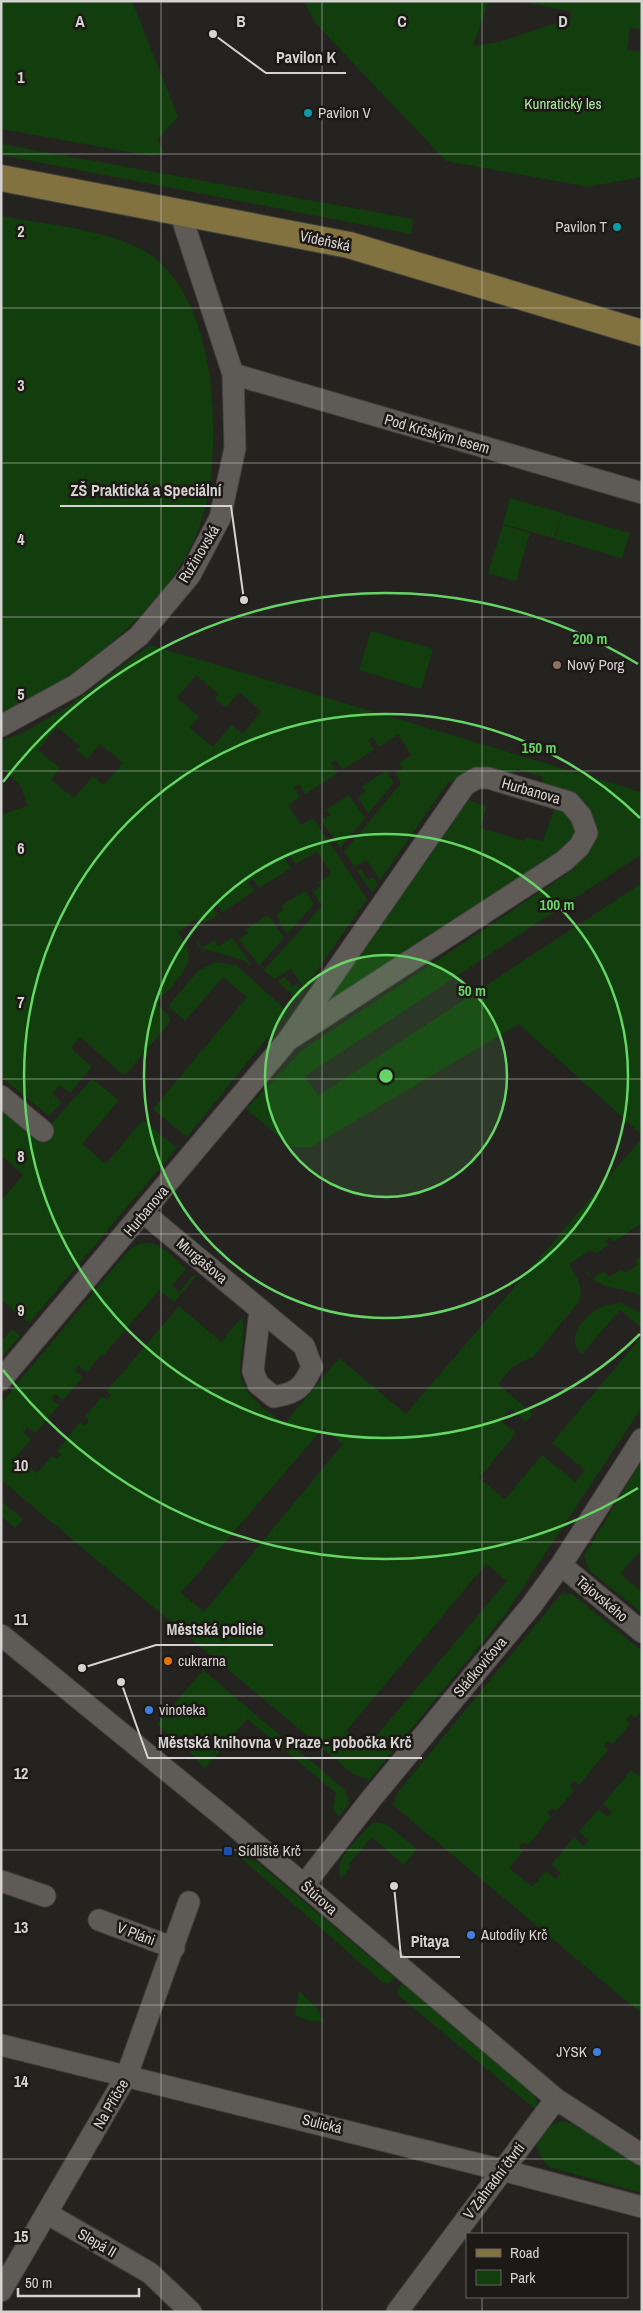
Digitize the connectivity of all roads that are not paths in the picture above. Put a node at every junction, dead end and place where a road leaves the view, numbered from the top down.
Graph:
1 (1, 178) edge
2 (180, 212) junction
3 (642, 333) edge
4 (233, 374) junction
5 (642, 493) edge
6 (1, 726) edge
7 (288, 1040) junction
8 (1, 1096) edge
9 (43, 1131) dead end
10 (144, 1213) junction
11 (260, 1310) dead end
12 (1, 1380) edge
13 (642, 1439) edge
14 (562, 1565) junction
15 (642, 1632) edge
16 (1, 1635) edge
17 (1, 1881) edge
18 (304, 1885) junction
19 (45, 1896) dead end
20 (189, 1902) dead end
21 (99, 1920) dead end
22 (174, 1948) junction
23 (1, 2045) edge
24 (127, 2075) junction
25 (556, 2099) junction
26 (642, 2155) edge
27 (502, 2170) junction
28 (642, 2207) edge
29 (48, 2214) junction
30 (1, 2292) edge
31 (191, 2312) edge
32 (398, 2312) edge

1 - 2 main road, Vídeňská
2 - 3 main road, Vídeňská
2 - 4 street, Ružinovská
4 - 5 street, Pod Krčským lesem
4 - 6 street, Ružinovská
7 - 7 street, Hurbanova
7 - 10 street, Hurbanova
8 - 9 street
10 - 11 street, Murgašova
10 - 12 street, Hurbanova
13 - 14 street, Sládkovičova
14 - 15 street, Tajovského
14 - 18 street, Sládkovičova
16 - 18 street, Štúrova
17 - 19 street
18 - 25 street, Štúrova
20 - 22 street, Na Příčce
21 - 22 street, V Pláni
22 - 24 street, Na Příčce
23 - 24 street, Sulická
24 - 27 street, Sulická
24 - 29 street, Na Příčce
25 - 26 street, Štúrova
25 - 27 street, V Zahradní čtvrti
27 - 28 street, Sulická
27 - 32 street, V Zahradní čtvrti
29 - 30 street, Na Příčce
29 - 31 street, Slepá II

